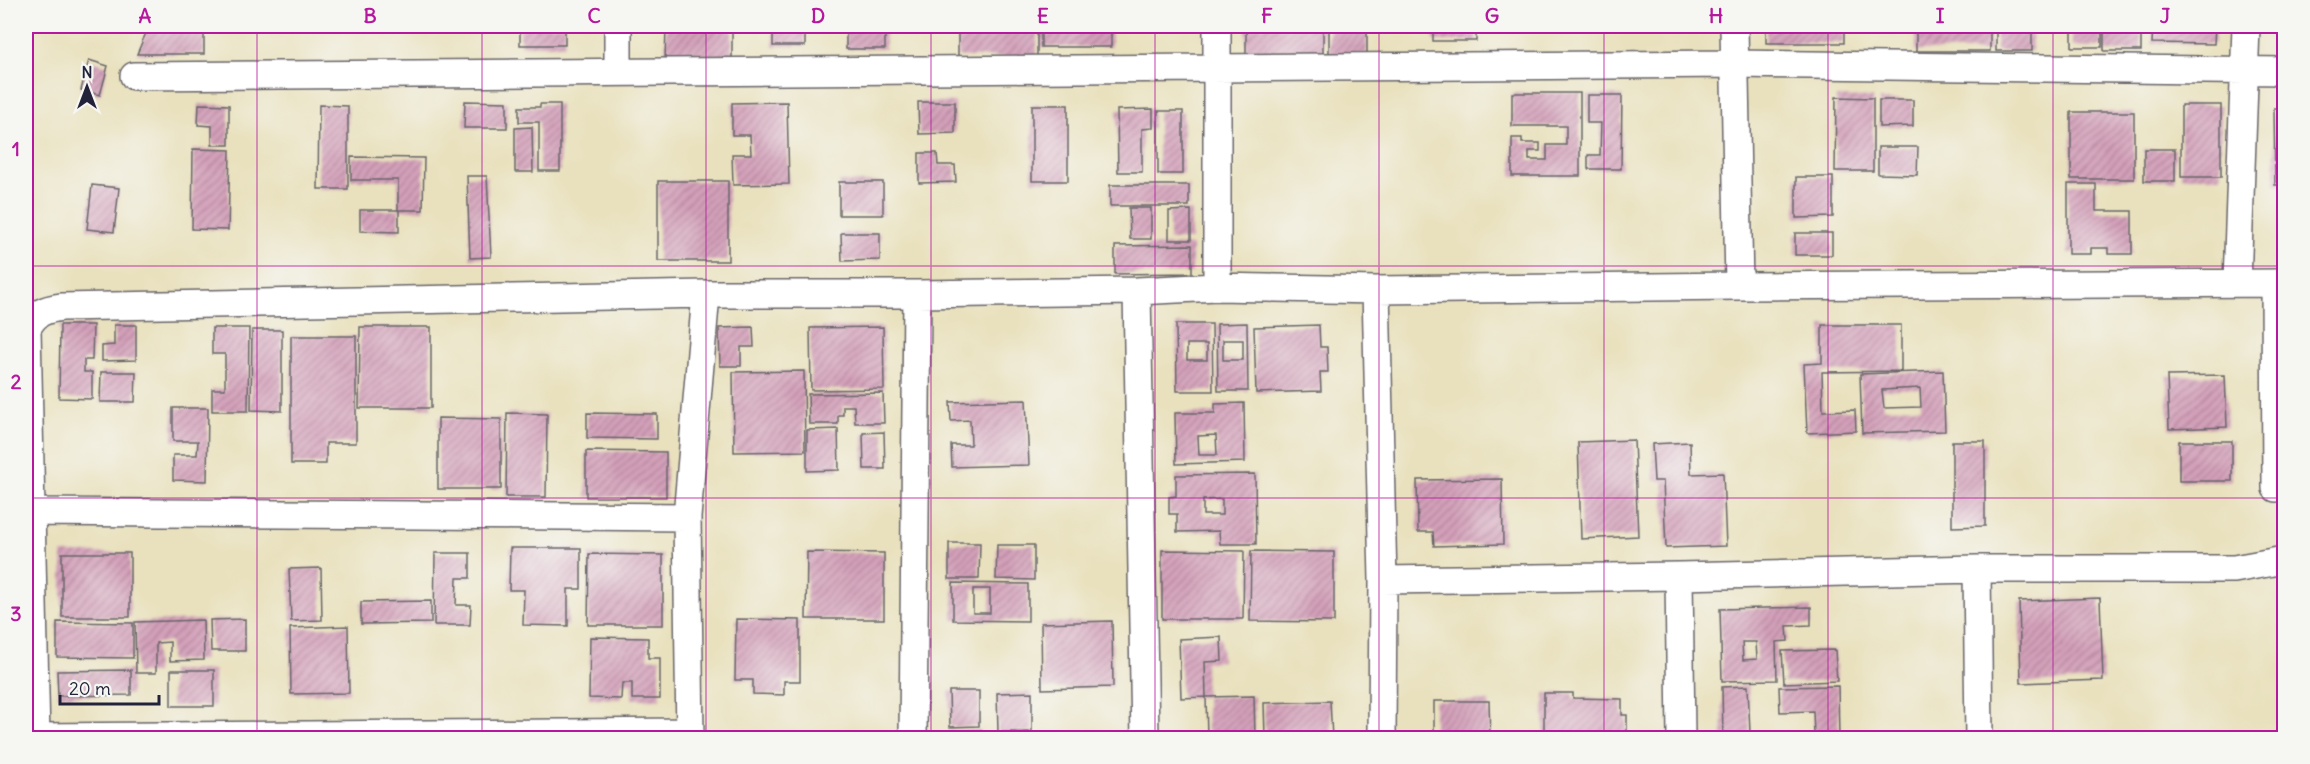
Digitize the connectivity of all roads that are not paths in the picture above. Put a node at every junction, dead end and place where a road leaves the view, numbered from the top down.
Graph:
1 (618, 26) edge
2 (1217, 26) edge
3 (1734, 26) edge
4 (2246, 26) edge
5 (1734, 64) junction
6 (1218, 68) junction
7 (2245, 71) junction
8 (2284, 71) edge
9 (618, 72) junction
10 (134, 76) dead end
11 (2237, 283) junction
12 (2279, 283) edge
13 (1739, 286) junction
14 (1217, 287) junction
15 (1376, 290) junction
16 (1137, 291) junction
17 (706, 294) junction
18 (917, 294) junction
19 (2276, 488) dead end
20 (30, 512) junction
21 (687, 517) junction
22 (2284, 560) edge
23 (1977, 569) junction
24 (1679, 576) junction
25 (1383, 580) junction
26 (690, 735) edge
27 (458, 736) edge
28 (243, 737) edge
29 (36, 738) edge
30 (913, 738) edge
31 (1145, 738) edge
32 (1382, 738) edge
33 (1681, 738) edge
34 (1978, 738) edge

1 - 9 street
2 - 6 street
3 - 5 street
4 - 7 street
5 - 6 street
5 - 7 street
5 - 13 street
6 - 9 street
6 - 14 street
7 - 8 street
7 - 11 street
9 - 10 street
11 - 12 street
11 - 13 street
12 - 19 street
13 - 15 street
14 - 15 street
14 - 16 street
15 - 25 street
16 - 18 street
16 - 31 street
17 - 18 street
17 - 20 street
17 - 21 street
18 - 30 street
20 - 21 street
20 - 29 street
21 - 26 street
22 - 23 street
23 - 24 street
23 - 34 street
24 - 25 street
24 - 33 street
25 - 32 street
26 - 27 street
27 - 28 street
28 - 29 street

